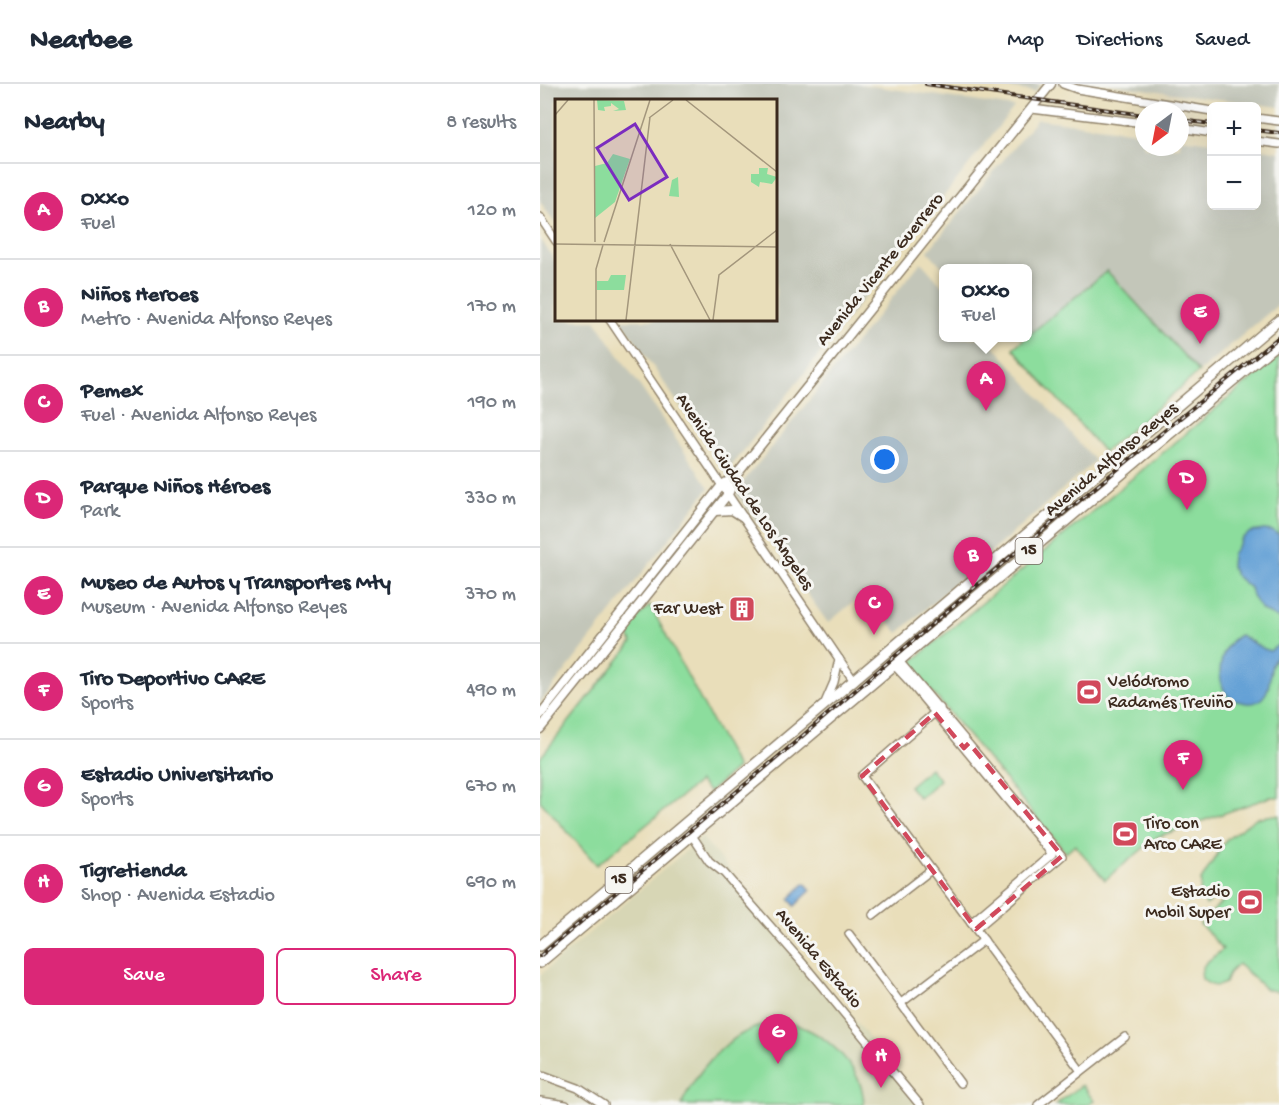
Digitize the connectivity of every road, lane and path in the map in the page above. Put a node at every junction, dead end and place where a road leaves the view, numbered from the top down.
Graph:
1 (1052, 84) edge
2 (1064, 84) edge
3 (1032, 108) junction
4 (1207, 110) edge
5 (1261, 119) edge
6 (1279, 121) edge
7 (1135, 122) edge
8 (1189, 129) edge
9 (1207, 132) edge
10 (1261, 142) edge
11 (1279, 144) edge
12 (540, 217) edge
13 (555, 240) edge
14 (1279, 313) edge
15 (1279, 320) edge
16 (611, 321) edge
17 (1266, 331) junction
18 (1279, 342) edge
19 (1279, 350) edge
20 (1253, 364) junction
21 (736, 476) junction
22 (722, 485) junction
23 (728, 494) junction
24 (714, 511) junction
25 (743, 517) junction
26 (1063, 523) junction
27 (1035, 528) junction
28 (839, 659) junction
29 (897, 663) junction
30 (880, 677) junction
31 (854, 681) junction
32 (843, 690) junction
33 (823, 707) junction
34 (938, 710) junction
35 (540, 715) edge
36 (540, 729) edge
37 (691, 834) junction
38 (646, 857) junction
39 (931, 870) junction
40 (618, 896) junction
41 (873, 915) dead end
42 (973, 926) junction
43 (849, 934) dead end
44 (984, 940) junction
45 (540, 946) edge
46 (540, 963) edge
47 (901, 1003) junction
48 (1125, 1037) dead end
49 (1081, 1071) junction
50 (540, 1074) edge
51 (960, 1083) dead end
52 (540, 1101) edge
53 (547, 1103) edge
54 (566, 1105) edge
55 (604, 1105) edge
56 (920, 1105) edge
57 (1038, 1105) edge

1 - 3 main road, Avenida Vicente Guerrero
2 - 4 street
3 - 7 street
3 - 21 main road, Avenida Vicente Guerrero
5 - 6 street
8 - 9 street
10 - 11 street
12 - 13 street
14 - 17 highway
15 - 17 highway, Avenida Alfonso Reyes / 15
16 - 22 street, Avenida Ciudad de Los Ángeles
17 - 27 highway, Avenida Alfonso Reyes / 15
18 - 20 highway, Avenida Alfonso Reyes / 15
19 - 20 highway
20 - 26 highway, Avenida Alfonso Reyes / 15
21 - 22 main road, Avenida Vicente Guerrero
21 - 23 main road, Avenida Vicente Guerrero
22 - 23 street, Avenida Ciudad de Los Ángeles
22 - 35 main road, Avenida Vicente Guerrero
23 - 24 main road, Avenida Vicente Guerrero
23 - 25 street, Avenida Ciudad de Los Ángeles
24 - 25 main road
24 - 36 main road, Avenida Vicente Guerrero
25 - 28 street, Avenida Ciudad de Los Ángeles
26 - 27 highway
26 - 29 highway, Avenida Alfonso Reyes / 15
27 - 31 highway, Avenida Alfonso Reyes / 15
28 - 31 street, Avenida Ciudad de Los Ángeles
28 - 33 street
29 - 30 highway, Avenida Alfonso Reyes / 15
29 - 34 street
30 - 32 highway
30 - 37 highway, Avenida Alfonso Reyes / 15
31 - 32 highway, Avenida Alfonso Reyes / 15
32 - 33 highway, Avenida Alfonso Reyes / 15
33 - 38 highway, Avenida Alfonso Reyes / 15
34 - 39 street
34 - 42 street
37 - 40 highway, 15
37 - 56 street, Avenida Estadio
38 - 40 highway
38 - 45 highway, 15
39 - 41 street
39 - 42 street
40 - 46 highway, 15
42 - 44 street
43 - 47 street
44 - 47 street
44 - 49 street
47 - 51 street
48 - 49 street
49 - 57 street
50 - 55 street
52 - 53 street
53 - 54 street

